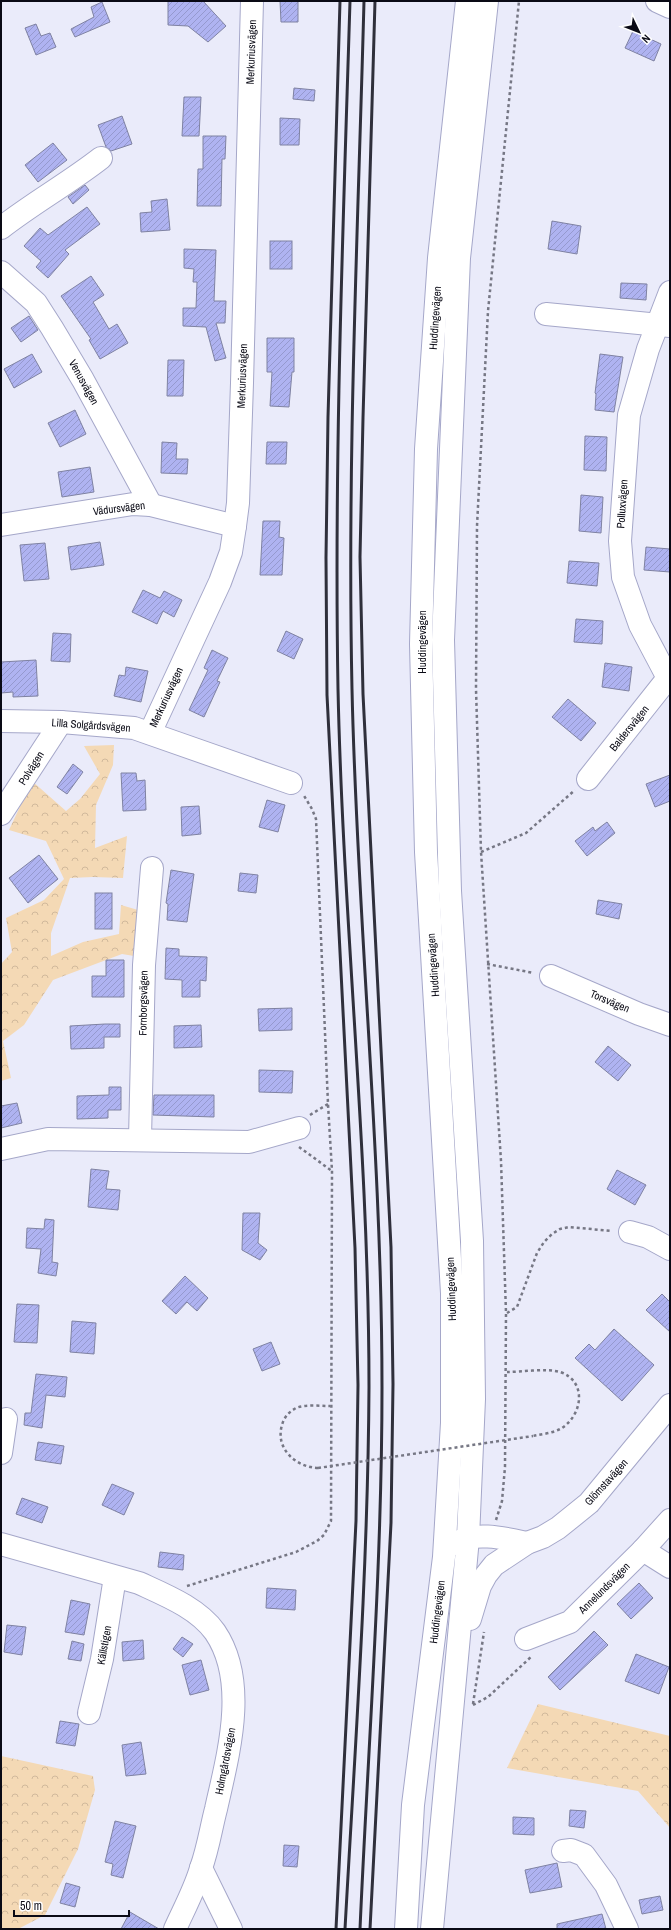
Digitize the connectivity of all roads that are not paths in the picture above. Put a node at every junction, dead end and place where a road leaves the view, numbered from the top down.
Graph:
1 (252, 1) edge
2 (467, 1) edge
3 (488, 1) edge
4 (658, 1) edge
5 (670, 6) edge
6 (101, 158) dead end
7 (1, 228) edge
8 (1, 272) edge
9 (670, 292) edge
10 (546, 314) dead end
11 (664, 325) edge
12 (150, 505) junction
13 (1, 525) edge
14 (235, 526) junction
15 (669, 678) edge
16 (1, 721) edge
17 (61, 722) junction
18 (150, 733) junction
19 (588, 779) road end
20 (291, 783) road end
21 (1, 814) edge
22 (152, 868) dead end
23 (551, 976) road end
24 (670, 1024) edge
25 (289, 1131) road end
26 (140, 1139) junction
27 (1, 1149) edge
28 (630, 1232) road end
29 (670, 1249) edge
30 (670, 1405) edge
31 (6, 1419) dead end
32 (1, 1453) edge
33 (670, 1520) edge
34 (468, 1538) junction
35 (527, 1543) junction
36 (1, 1544) edge
37 (643, 1550) junction
38 (444, 1557) junction
39 (670, 1567) edge
40 (115, 1576) junction
41 (526, 1639) road end
42 (457, 1662) junction
43 (89, 1713) dead end
44 (563, 1851) dead end
45 (202, 1868) junction
46 (175, 1929) edge
47 (231, 1929) edge
48 (406, 1929) edge
49 (432, 1929) edge
50 (627, 1929) edge

1 - 14 street, Merkuriusvägen
2 - 38 street, Huddingevägen
3 - 34 street, Huddingevägen
4 - 5 street
6 - 7 street
8 - 12 street, Venusvägen
9 - 11 street, Polluxvägen
10 - 11 street
11 - 15 street, Polluxvägen
12 - 13 street, Vädursvägen
12 - 14 street, Vädursvägen
14 - 18 street, Merkuriusvägen
15 - 19 street, Baldersvägen
16 - 17 street, Lilla Solgårdsvägen
17 - 18 street, Lilla Solgårdsvägen
17 - 21 street, Polvägen
18 - 20 street, Lilla Solgårdsvägen
22 - 26 street, Fornborgsvägen
23 - 24 street, Torsvägen
25 - 26 street
26 - 27 street
28 - 29 street
30 - 35 street, Glömstavägen
31 - 32 street
33 - 37 street, Annelundsvägen
34 - 35 street
34 - 38 street
34 - 42 street, Huddingevägen
35 - 42 street, Glömstavägen
36 - 40 street, Holmgårdsvägen
37 - 39 street
37 - 41 street, Annelundsvägen
38 - 48 street, Huddingevägen
40 - 43 street, Källstigen
40 - 45 street, Holmgårdsvägen
42 - 49 street, Huddingevägen
44 - 50 street
45 - 46 street, Holmgårdsvägen
45 - 47 street

